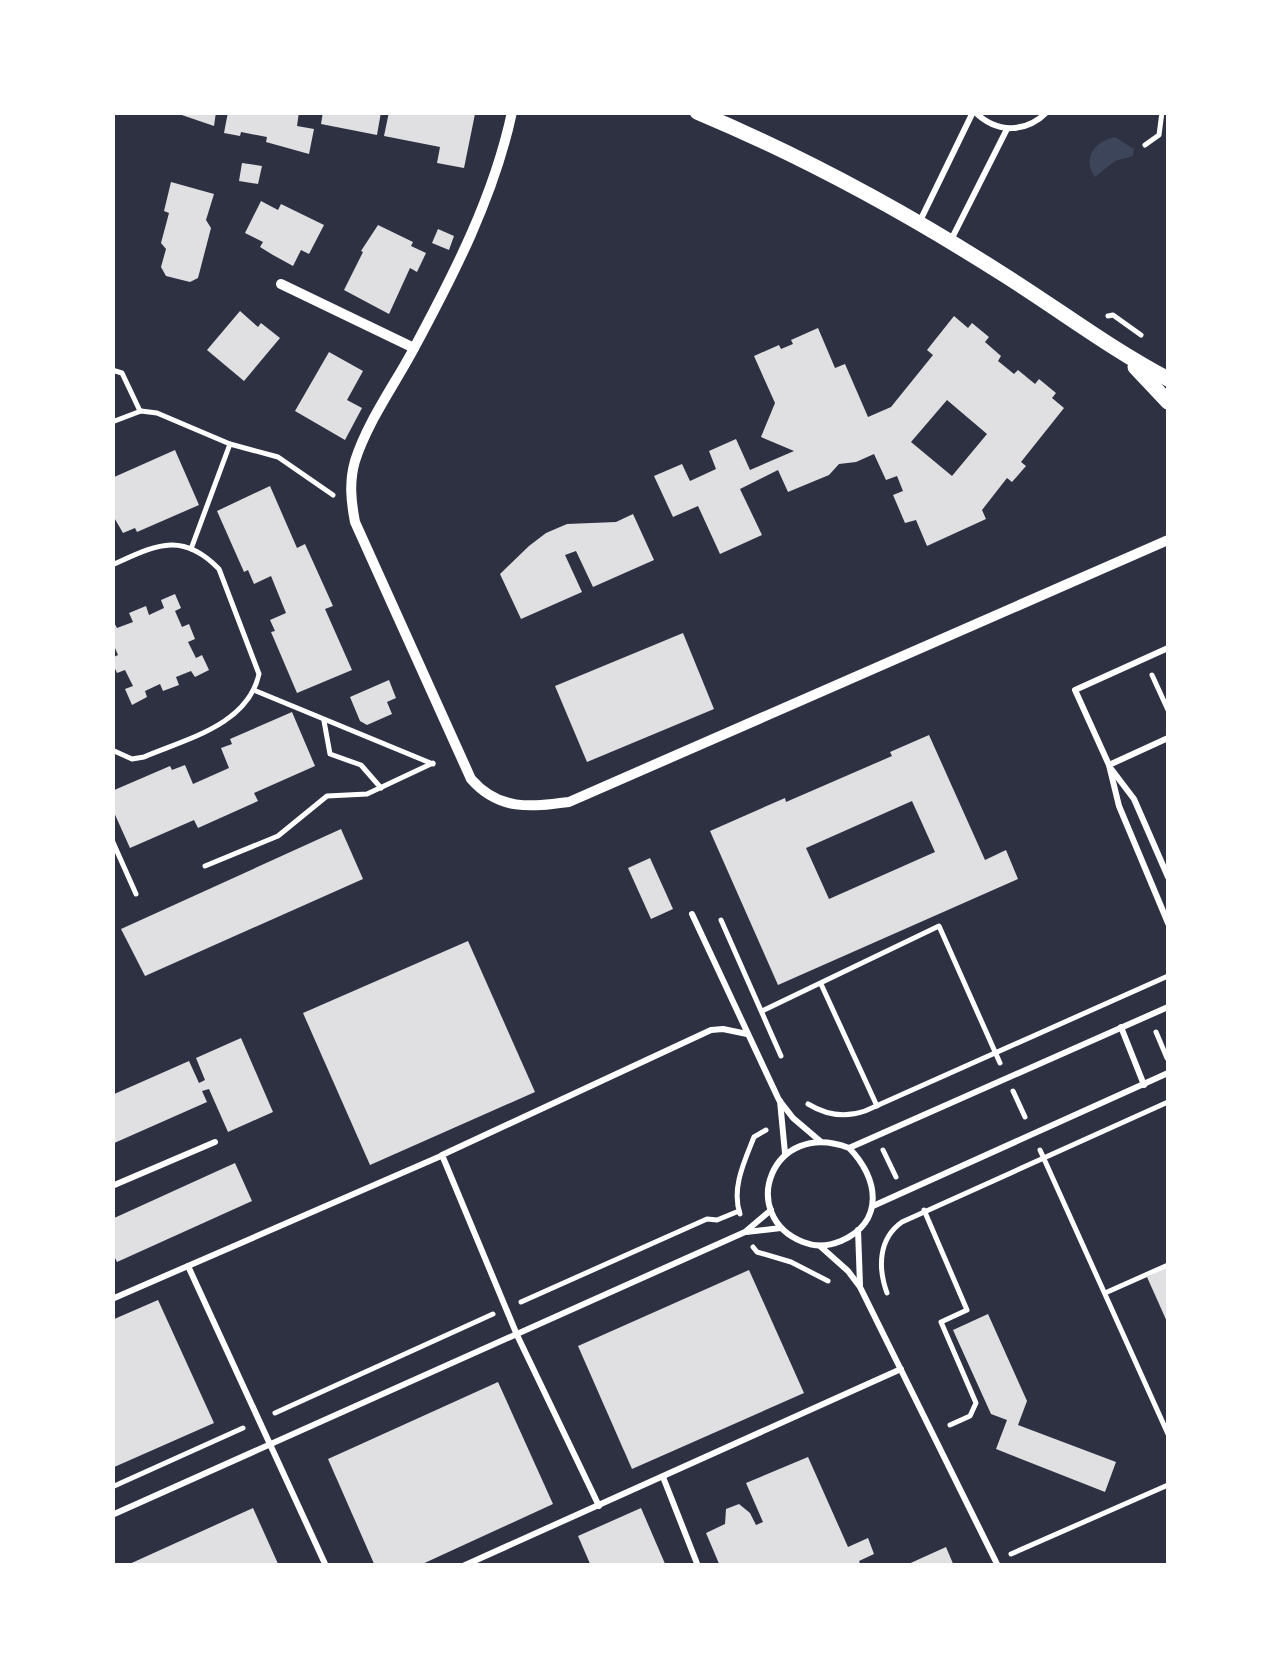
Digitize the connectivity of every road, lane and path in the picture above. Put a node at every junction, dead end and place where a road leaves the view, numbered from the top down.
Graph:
1 (512, 112) edge
2 (697, 112) edge
3 (974, 112) edge
4 (1047, 112) edge
5 (1162, 112) edge
6 (1008, 129) junction
7 (1145, 145) dead end
8 (919, 224) junction
9 (950, 241) junction
10 (281, 284) dead end
11 (414, 348) junction
12 (1126, 357) junction
13 (112, 370) edge
14 (1168, 379) edge
15 (1168, 402) edge
16 (141, 412) junction
17 (112, 422) edge
18 (230, 444) junction
19 (351, 498) junction
20 (1168, 540) edge
21 (191, 549) junction
22 (112, 565) edge
23 (1168, 648) edge
24 (1151, 672) dead end
25 (256, 692) junction
26 (1168, 710) edge
27 (324, 719) junction
28 (1168, 738) edge
29 (113, 752) edge
30 (433, 764) junction
31 (1109, 765) junction
32 (466, 768) junction
33 (380, 788) junction
34 (112, 840) edge
35 (205, 866) dead end
36 (1168, 877) edge
37 (136, 894) dead end
38 (692, 914) dead end
39 (721, 920) dead end
40 (1168, 923) edge
41 (1168, 976) edge
42 (821, 984) junction
43 (1168, 1007) edge
44 (762, 1011) junction
45 (1122, 1027) junction
46 (747, 1034) junction
47 (996, 1052) junction
48 (783, 1059) dead end
49 (1168, 1074) edge
50 (1007, 1078) junction
51 (1144, 1085) junction
52 (779, 1100) junction
53 (804, 1101) dead end
54 (1168, 1102) edge
55 (877, 1106) junction
56 (865, 1111) junction
57 (1032, 1134) junction
58 (876, 1136) junction
59 (820, 1141) junction
60 (215, 1142) dead end
61 (849, 1148) junction
62 (785, 1155) junction
63 (442, 1156) junction
64 (1044, 1159) junction
65 (112, 1186) edge
66 (903, 1192) junction
67 (872, 1206) junction
68 (739, 1210) dead end
69 (771, 1210) junction
70 (924, 1210) junction
71 (914, 1214) junction
72 (781, 1228) junction
73 (858, 1230) junction
74 (745, 1232) junction
75 (820, 1245) junction
76 (1168, 1265) edge
77 (188, 1266) junction
78 (860, 1286) junction
79 (887, 1293) dead end
80 (1105, 1293) junction
81 (112, 1299) edge
82 (506, 1308) junction
83 (517, 1335) junction
84 (900, 1369) junction
85 (260, 1420) junction
86 (950, 1425) dead end
87 (1168, 1434) edge
88 (271, 1444) junction
89 (663, 1477) junction
90 (1168, 1485) edge
91 (112, 1487) edge
92 (599, 1506) junction
93 (112, 1514) edge
94 (997, 1563) edge
95 (326, 1566) edge
96 (462, 1566) edge
97 (698, 1566) edge

1 - 11 street
2 - 8 street
3 - 6 lane
3 - 8 lane
4 - 6 lane
5 - 7 path
6 - 9 lane
8 - 9 street
9 - 12 street
10 - 11 street
11 - 19 street
12 - 14 street
12 - 15 street
13 - 16 path
16 - 17 path
16 - 18 path
18 - 19 path
18 - 21 path
19 - 32 street
20 - 32 street
21 - 22 path
21 - 25 path
23 - 31 lane
24 - 26 path
25 - 27 path
25 - 29 path
27 - 30 path
27 - 33 path
28 - 31 lane
30 - 32 path
30 - 33 path
31 - 36 lane
31 - 40 lane
33 - 35 path
34 - 37 path
38 - 46 lane
39 - 44 path
41 - 47 path
42 - 44 path
42 - 47 path
42 - 55 path
43 - 45 lane
44 - 48 path
45 - 50 lane
45 - 51 lane
46 - 52 lane
46 - 63 lane
47 - 50 path
47 - 55 path
49 - 51 lane
50 - 57 path
50 - 58 lane
51 - 57 lane
52 - 59 lane
52 - 62 lane
53 - 56 path
54 - 64 path
55 - 56 path
56 - 58 path
57 - 64 path
57 - 66 lane
58 - 61 lane
58 - 66 path
59 - 61 lane
59 - 62 lane
60 - 65 lane
61 - 67 lane
62 - 69 lane
63 - 77 lane
63 - 82 lane
64 - 70 path
64 - 80 path
66 - 67 lane
66 - 71 path
67 - 73 lane
68 - 82 path
69 - 72 lane
69 - 74 lane
70 - 71 path
70 - 86 path
71 - 79 path
72 - 74 lane
72 - 75 lane
73 - 75 lane
73 - 78 lane
74 - 83 lane
75 - 78 lane
76 - 80 path
77 - 81 lane
77 - 85 lane
78 - 84 lane
80 - 87 path
82 - 83 lane
82 - 85 path
83 - 88 lane
83 - 92 lane
84 - 89 lane
84 - 94 lane
85 - 88 lane
85 - 91 path
88 - 93 lane
88 - 95 lane
89 - 92 lane
89 - 97 lane
90 - 94 path
92 - 96 lane

